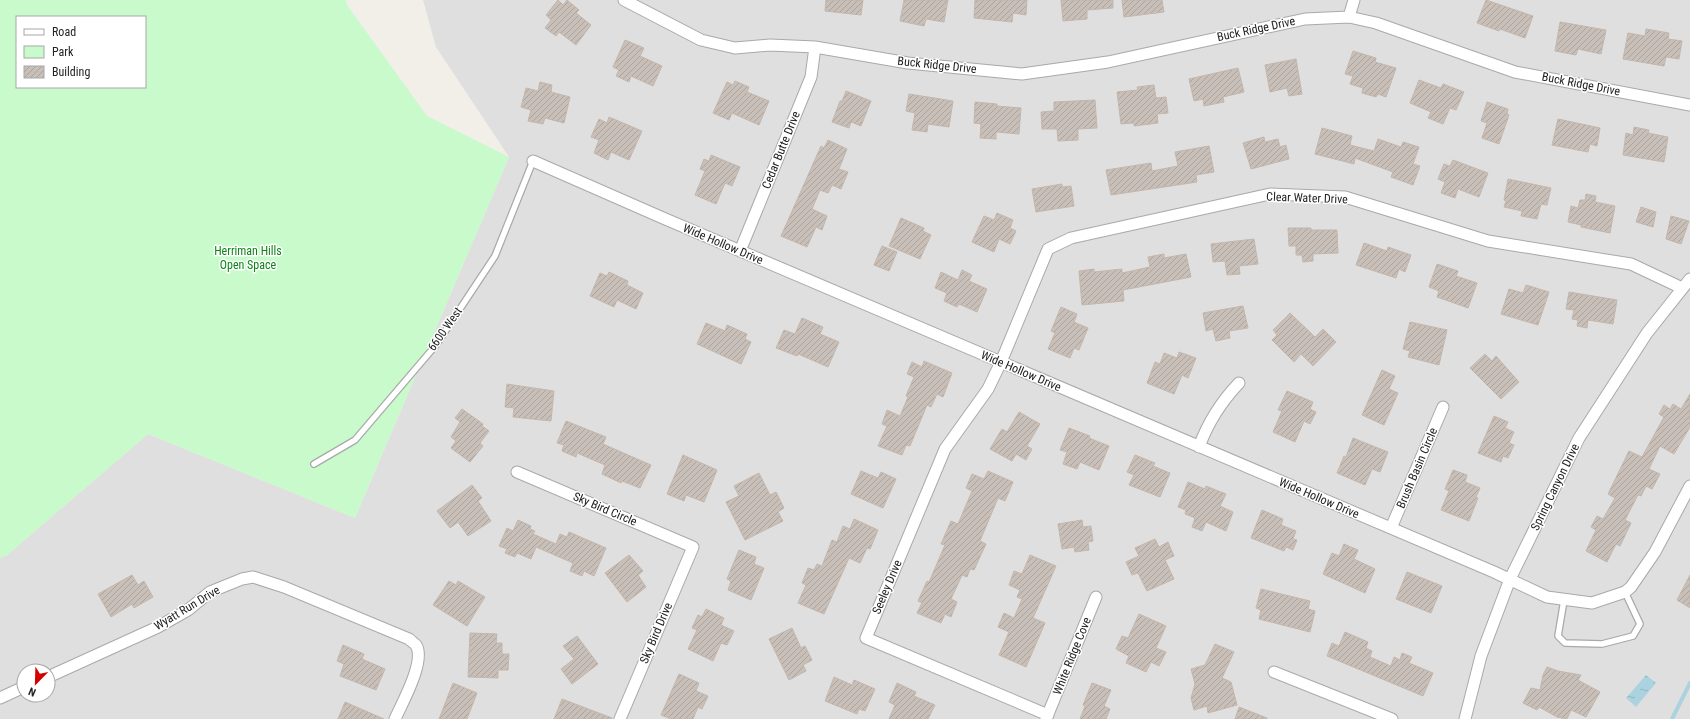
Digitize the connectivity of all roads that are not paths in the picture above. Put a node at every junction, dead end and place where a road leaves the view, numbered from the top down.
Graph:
1 (624, 0) edge
2 (1354, 0) edge
3 (1349, 17) junction
4 (815, 47) junction
5 (1690, 105) edge
6 (533, 161) joint
7 (740, 251) junction
8 (1690, 279) edge
9 (1682, 288) junction
10 (1001, 362) junction
11 (1239, 383) dead end
12 (1442, 407) dead end
13 (1199, 447) junction
14 (314, 464) dead end
15 (517, 472) dead end
16 (1690, 486) edge
17 (1391, 528) junction
18 (693, 547) joint
19 (1510, 579) junction
20 (1626, 592) junction
21 (1096, 596) dead end
22 (1564, 600) junction
23 (56, 672) edge
24 (1274, 672) dead end
25 (16, 691) edge
26 (0, 698) edge
27 (1047, 717) edge
28 (395, 719) edge
29 (620, 719) edge
30 (1392, 719) edge
31 (1465, 719) edge

1 - 4 street, Buck Ridge Drive
2 - 3 street
3 - 4 street, Buck Ridge Drive
3 - 5 street, Buck Ridge Drive
4 - 7 street, Cedar Butte Drive
6 - 7 street, Wide Hollow Drive
6 - 14 lane, 6600 West
7 - 10 street, Wide Hollow Drive
8 - 9 street, Spring Canyon Drive
9 - 10 street, Clear Water Drive
9 - 19 street, Spring Canyon Drive
10 - 13 street, Wide Hollow Drive
10 - 27 street, Seeley Drive
11 - 13 street
12 - 17 street, Brush Basin Circle
13 - 17 street, Wide Hollow Drive
15 - 18 street, Sky Bird Circle
16 - 20 street
17 - 19 street, Wide Hollow Drive
18 - 29 street, Sky Bird Drive
19 - 22 street, Wide Hollow Drive
19 - 31 street, Spring Canyon Drive
20 - 22 street, Wide Hollow Drive
20 - 22 lane
21 - 27 street, White Ridge Cove
23 - 28 street, Wyatt Run Drive
24 - 30 street
25 - 26 street

